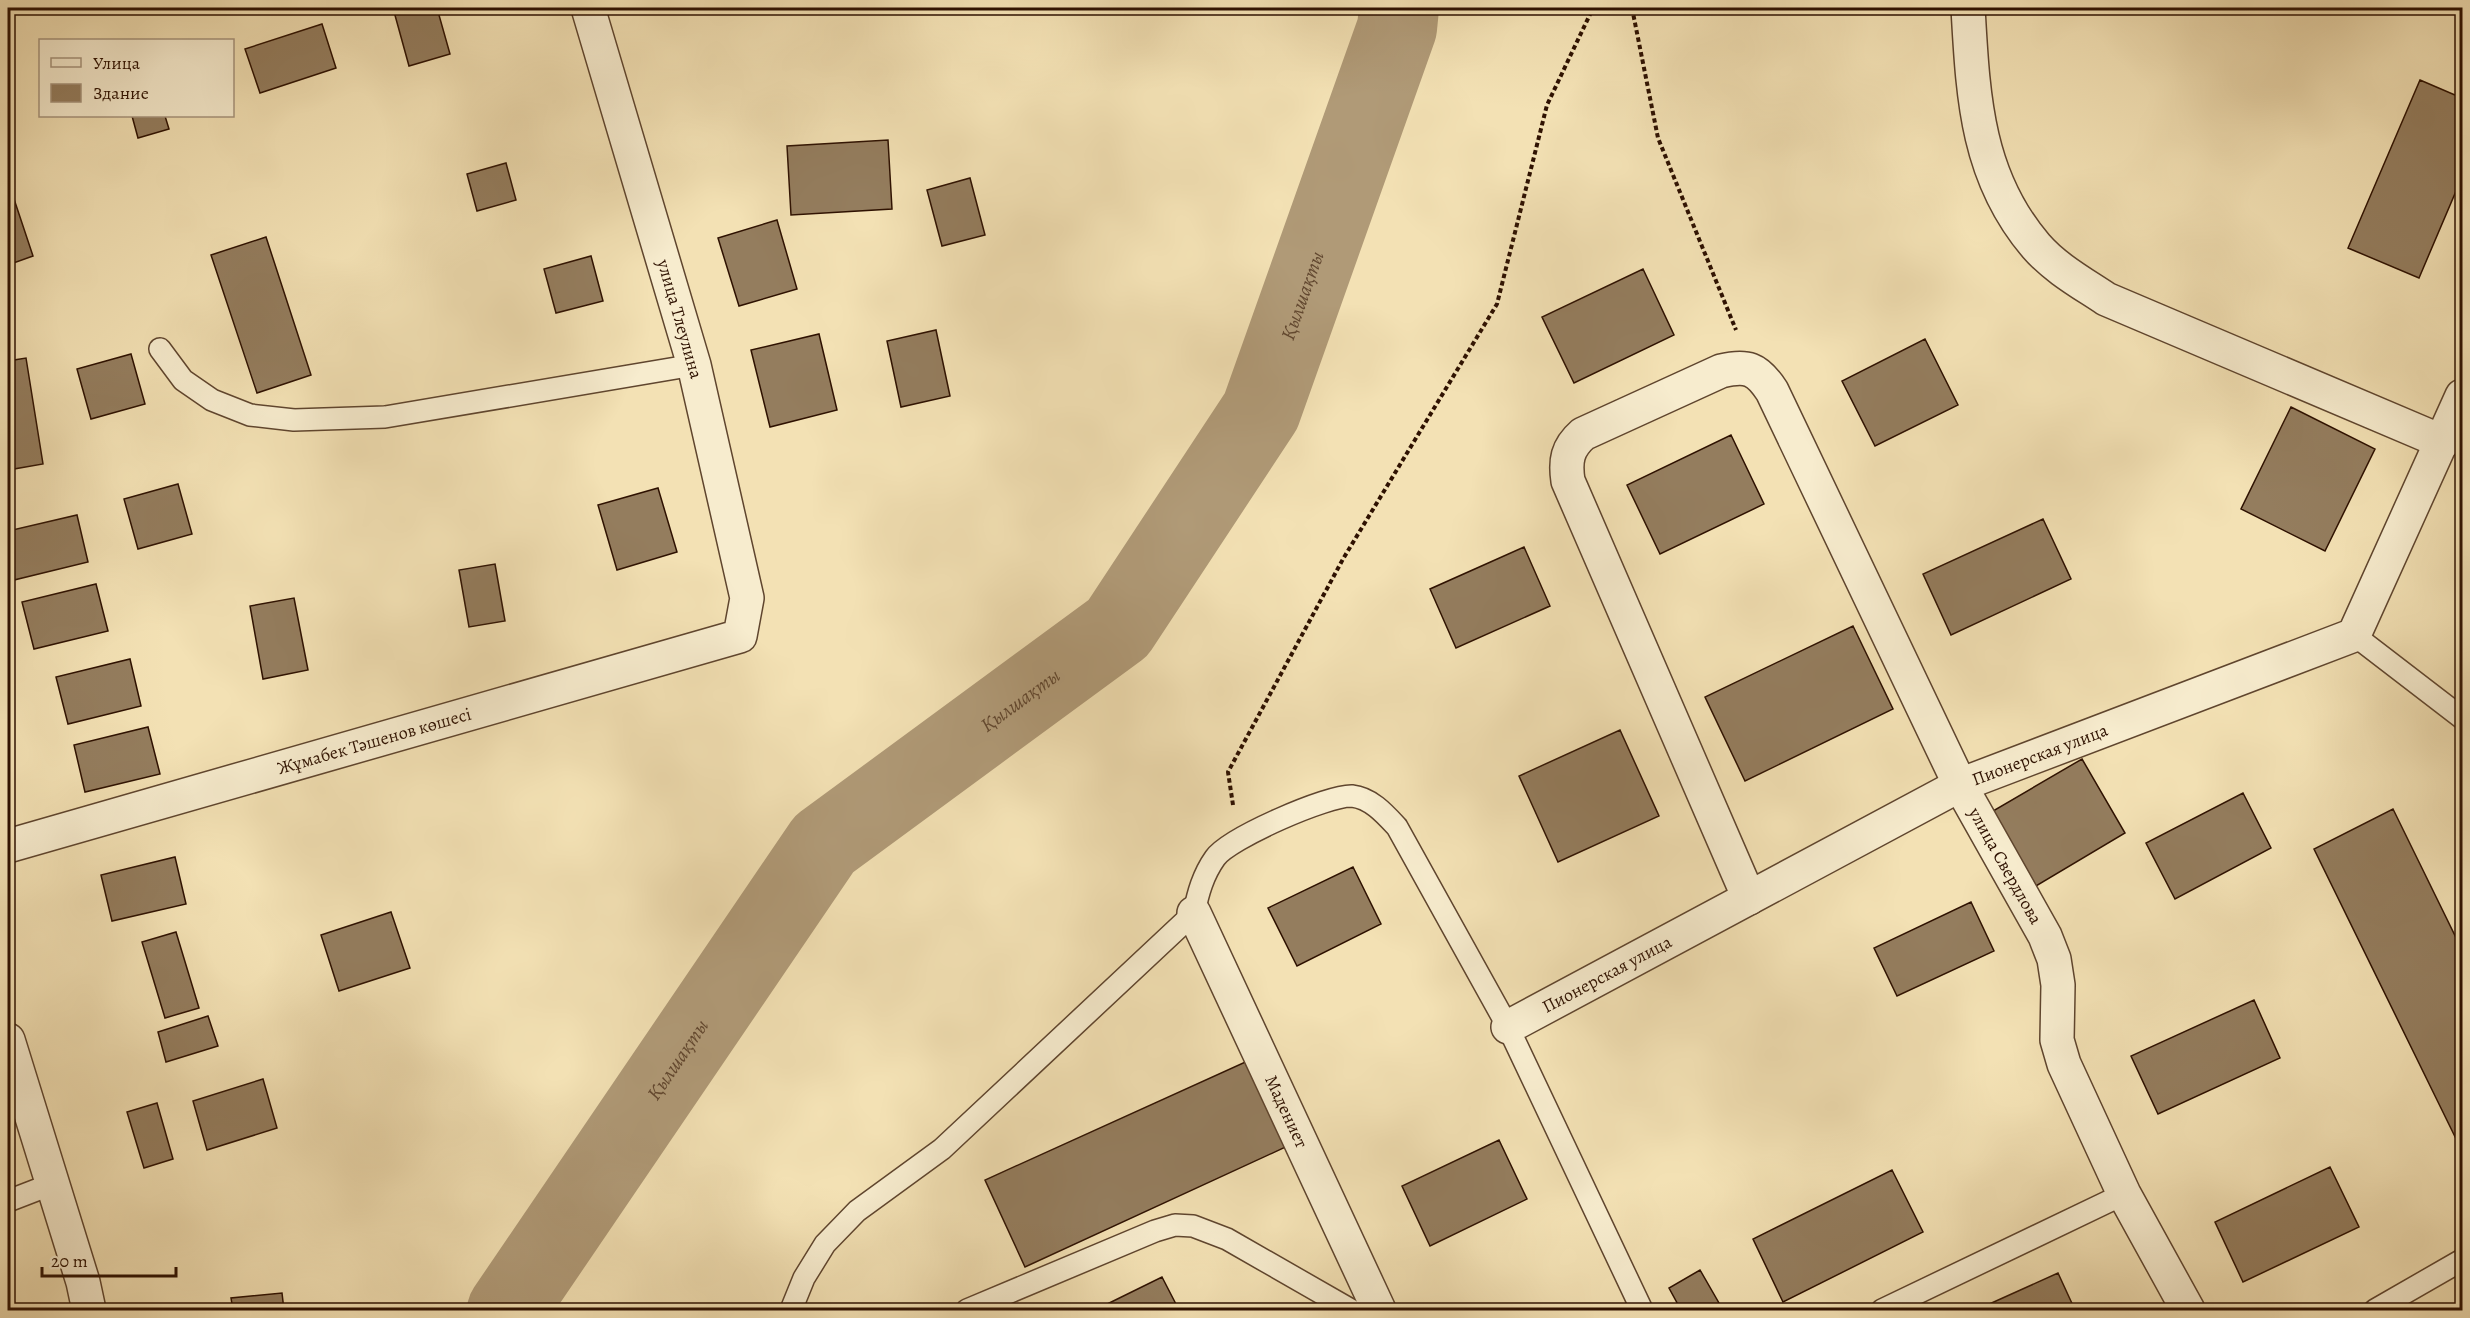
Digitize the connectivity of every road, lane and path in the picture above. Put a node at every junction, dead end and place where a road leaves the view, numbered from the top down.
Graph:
1 (588, 8) edge
2 (1593, 8) edge
3 (1632, 8) edge
4 (1968, 8) edge
5 (160, 349) dead end
6 (694, 365) junction
7 (1752, 370) junction
8 (2463, 396) edge
9 (2444, 442) junction
10 (2354, 635) junction
11 (740, 636) joint
12 (2463, 718) edge
13 (1960, 785) junction
14 (1238, 839) junction
15 (8, 846) edge
16 (1749, 898) junction
17 (1194, 913) junction
18 (1508, 1027) junction
19 (8, 1040) edge
20 (52, 1184) junction
21 (2124, 1194) junction
22 (8, 1201) edge
23 (2463, 1260) edge
24 (89, 1311) edge
25 (791, 1311) edge
26 (967, 1311) edge
27 (1351, 1311) edge
28 (1379, 1311) edge
29 (1642, 1311) edge
30 (1882, 1311) edge
31 (2188, 1311) edge
32 (2375, 1311) edge

1 - 6 street, улица Тлеулина
2 - 14 path
3 - 7 path
4 - 9 street
5 - 6 lane
6 - 11 street, улица Тлеулина
7 - 13 street, улица Свердлова
7 - 16 street
8 - 9 street
9 - 10 street
10 - 12 lane
10 - 13 street, Пионерская улица
11 - 15 street, Жұмабек Тәшенов көшесі
13 - 16 street, Пионерская улица
13 - 21 street, улица Свердлова
14 - 17 lane
14 - 18 lane
16 - 18 street, Пионерская улица
17 - 25 lane
17 - 28 street, Мадениет
18 - 29 lane
19 - 20 street
20 - 22 lane
20 - 24 street
21 - 30 lane
21 - 31 street, улица Свердлова
23 - 32 lane
26 - 27 lane

